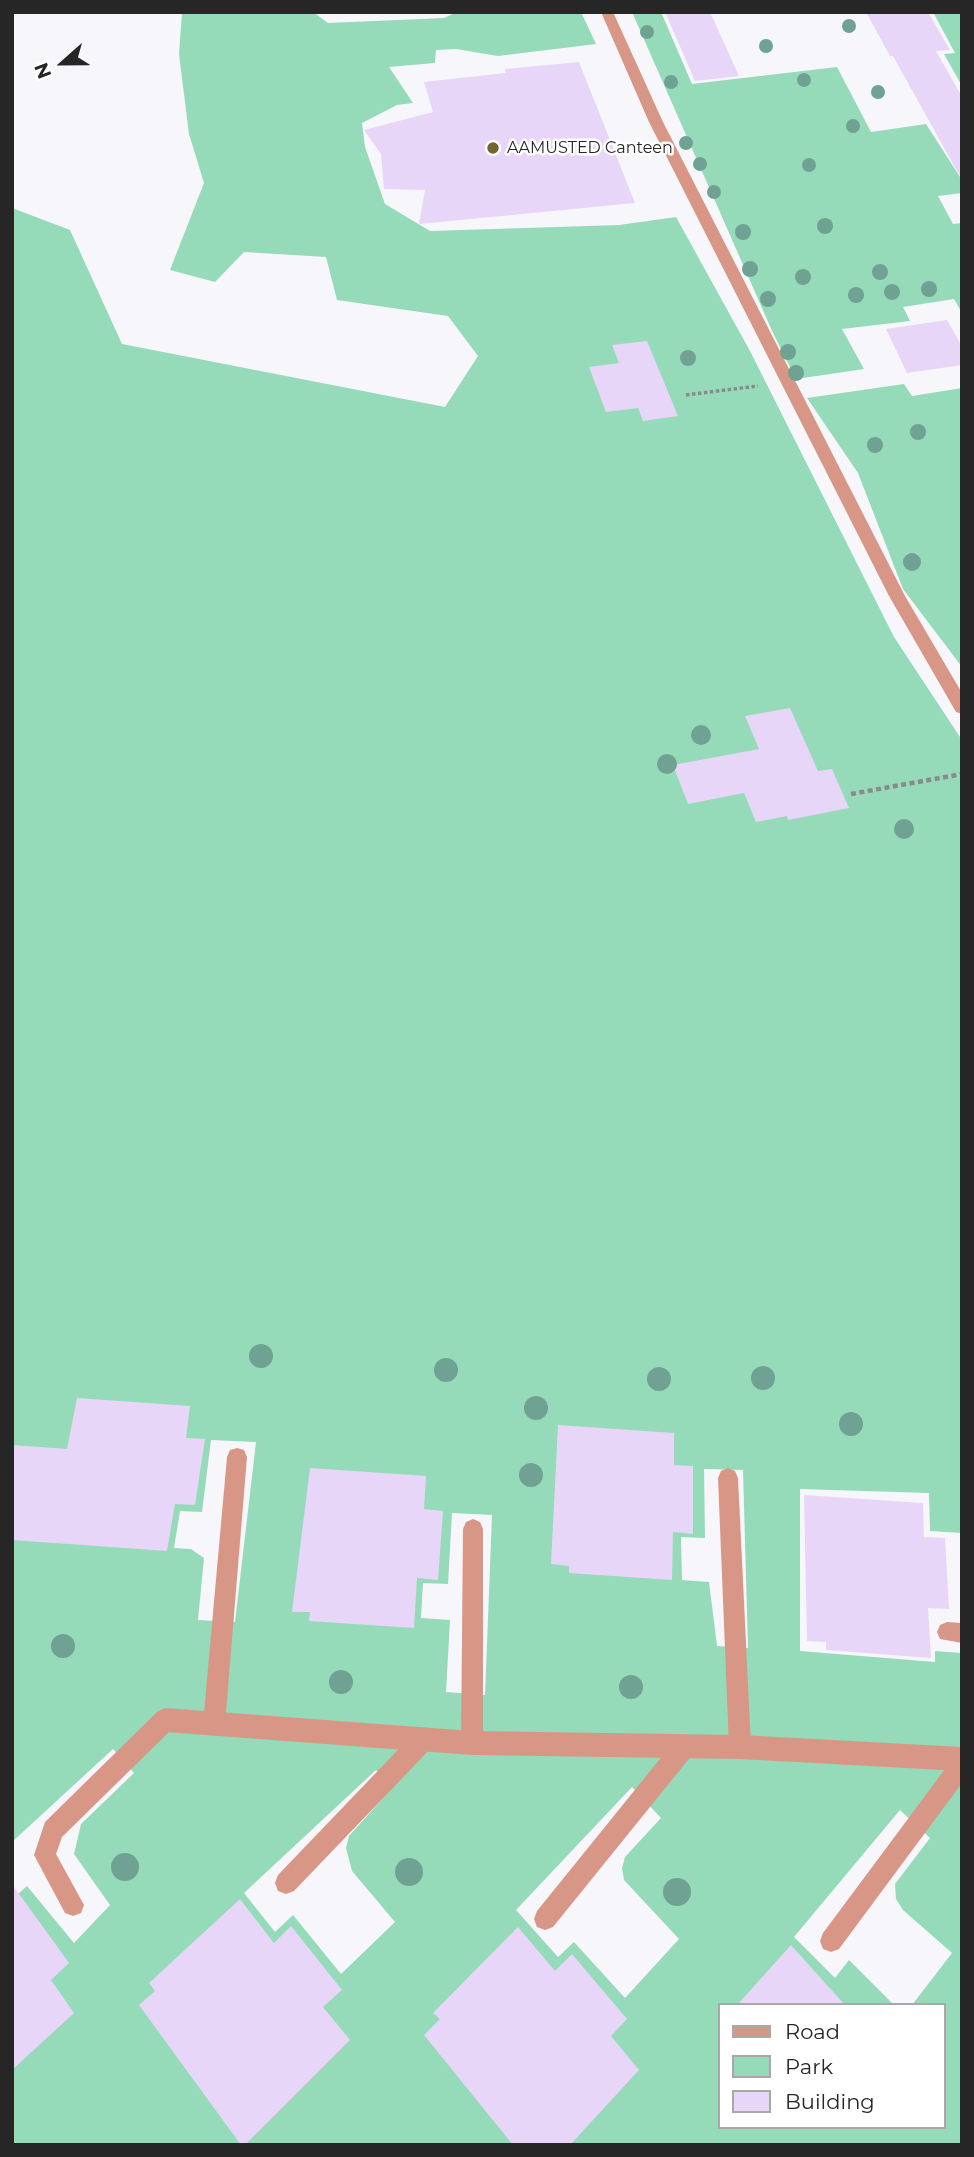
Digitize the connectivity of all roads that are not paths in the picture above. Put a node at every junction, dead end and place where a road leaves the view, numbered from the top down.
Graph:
1 (607, 12) edge
2 (962, 708) edge
3 (237, 1457) dead end
4 (728, 1478) dead end
5 (473, 1529) dead end
6 (165, 1720) joint
7 (214, 1724) junction
8 (425, 1738) junction
9 (472, 1743) junction
10 (684, 1747) junction
11 (740, 1747) junction
12 (962, 1759) edge
13 (962, 1765) edge
14 (286, 1883) dead end
15 (73, 1905) dead end
16 (545, 1919) dead end
17 (831, 1941) dead end

1 - 2 street
3 - 7 lane
4 - 11 lane
5 - 9 lane
6 - 7 street
6 - 15 lane
7 - 8 street
8 - 9 street
8 - 14 lane
9 - 10 street
10 - 11 street
10 - 16 lane
11 - 12 street
13 - 17 lane

